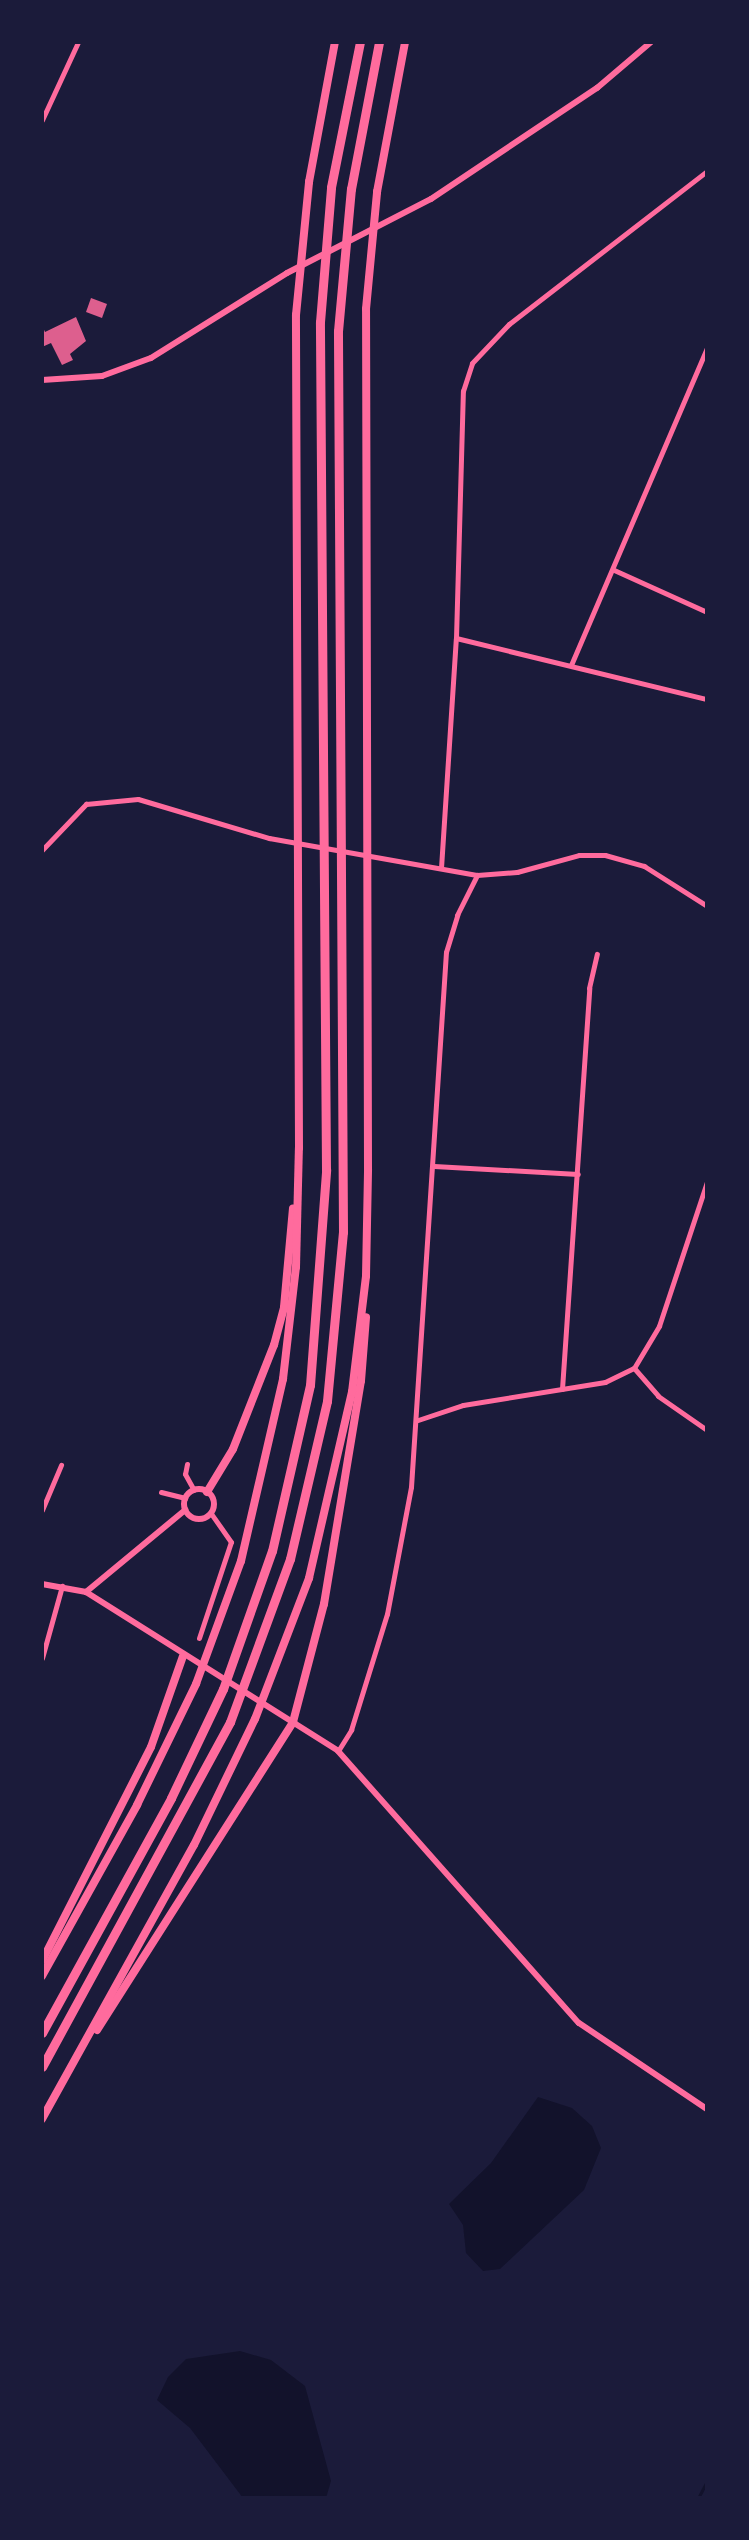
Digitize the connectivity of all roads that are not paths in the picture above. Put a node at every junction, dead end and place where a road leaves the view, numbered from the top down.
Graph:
1 (78, 42) edge
2 (335, 42) edge
3 (360, 42) edge
4 (379, 42) edge
5 (405, 42) edge
6 (651, 42) edge
7 (42, 120) edge
8 (707, 171) edge
9 (707, 348) edge
10 (42, 380) edge
11 (614, 570) junction
12 (707, 612) edge
13 (456, 638) junction
14 (571, 665) junction
15 (707, 699) edge
16 (42, 850) edge
17 (441, 868) junction
18 (477, 875) junction
19 (707, 906) edge
20 (597, 954) dead end
21 (299, 1148) junction
22 (434, 1166) junction
23 (578, 1174) junction
24 (707, 1182) edge
25 (366, 1276) junction
26 (634, 1368) junction
27 (562, 1389) junction
28 (418, 1420) junction
29 (707, 1430) edge
30 (187, 1464) dead end
31 (61, 1465) dead end
32 (194, 1490) junction
33 (161, 1492) dead end
34 (207, 1492) junction
35 (185, 1498) junction
36 (42, 1510) edge
37 (185, 1510) junction
38 (211, 1513) junction
39 (42, 1584) edge
40 (62, 1586) junction
41 (86, 1592) junction
42 (199, 1638) dead end
43 (183, 1656) junction
44 (42, 1658) edge
45 (293, 1722) junction
46 (338, 1751) junction
47 (42, 1961) edge
48 (42, 1976) edge
49 (42, 2033) edge
50 (42, 2067) edge
51 (68, 2072) junction
52 (707, 2109) edge
53 (42, 2119) edge

1 - 7 street
2 - 21 highway
3 - 49 highway
4 - 50 highway
5 - 25 highway
6 - 10 street
8 - 13 street
9 - 11 street
11 - 12 street
11 - 14 street
13 - 14 street
13 - 17 street
14 - 15 street
16 - 17 street
17 - 18 street
18 - 19 street
18 - 22 street
20 - 23 street
21 - 34 highway
21 - 48 highway
22 - 23 street
22 - 28 street
23 - 27 street
24 - 26 street
25 - 45 highway
25 - 51 highway
26 - 27 street
26 - 29 street
27 - 28 street
28 - 46 street
30 - 32 street
31 - 36 street
32 - 34 street
32 - 35 street
33 - 35 street
34 - 38 street
35 - 37 street
37 - 38 street
37 - 41 street
38 - 42 street
39 - 40 street
40 - 41 street
40 - 44 street
41 - 43 street
43 - 45 street
43 - 47 highway
45 - 46 street
45 - 51 highway
46 - 52 street
51 - 53 highway

